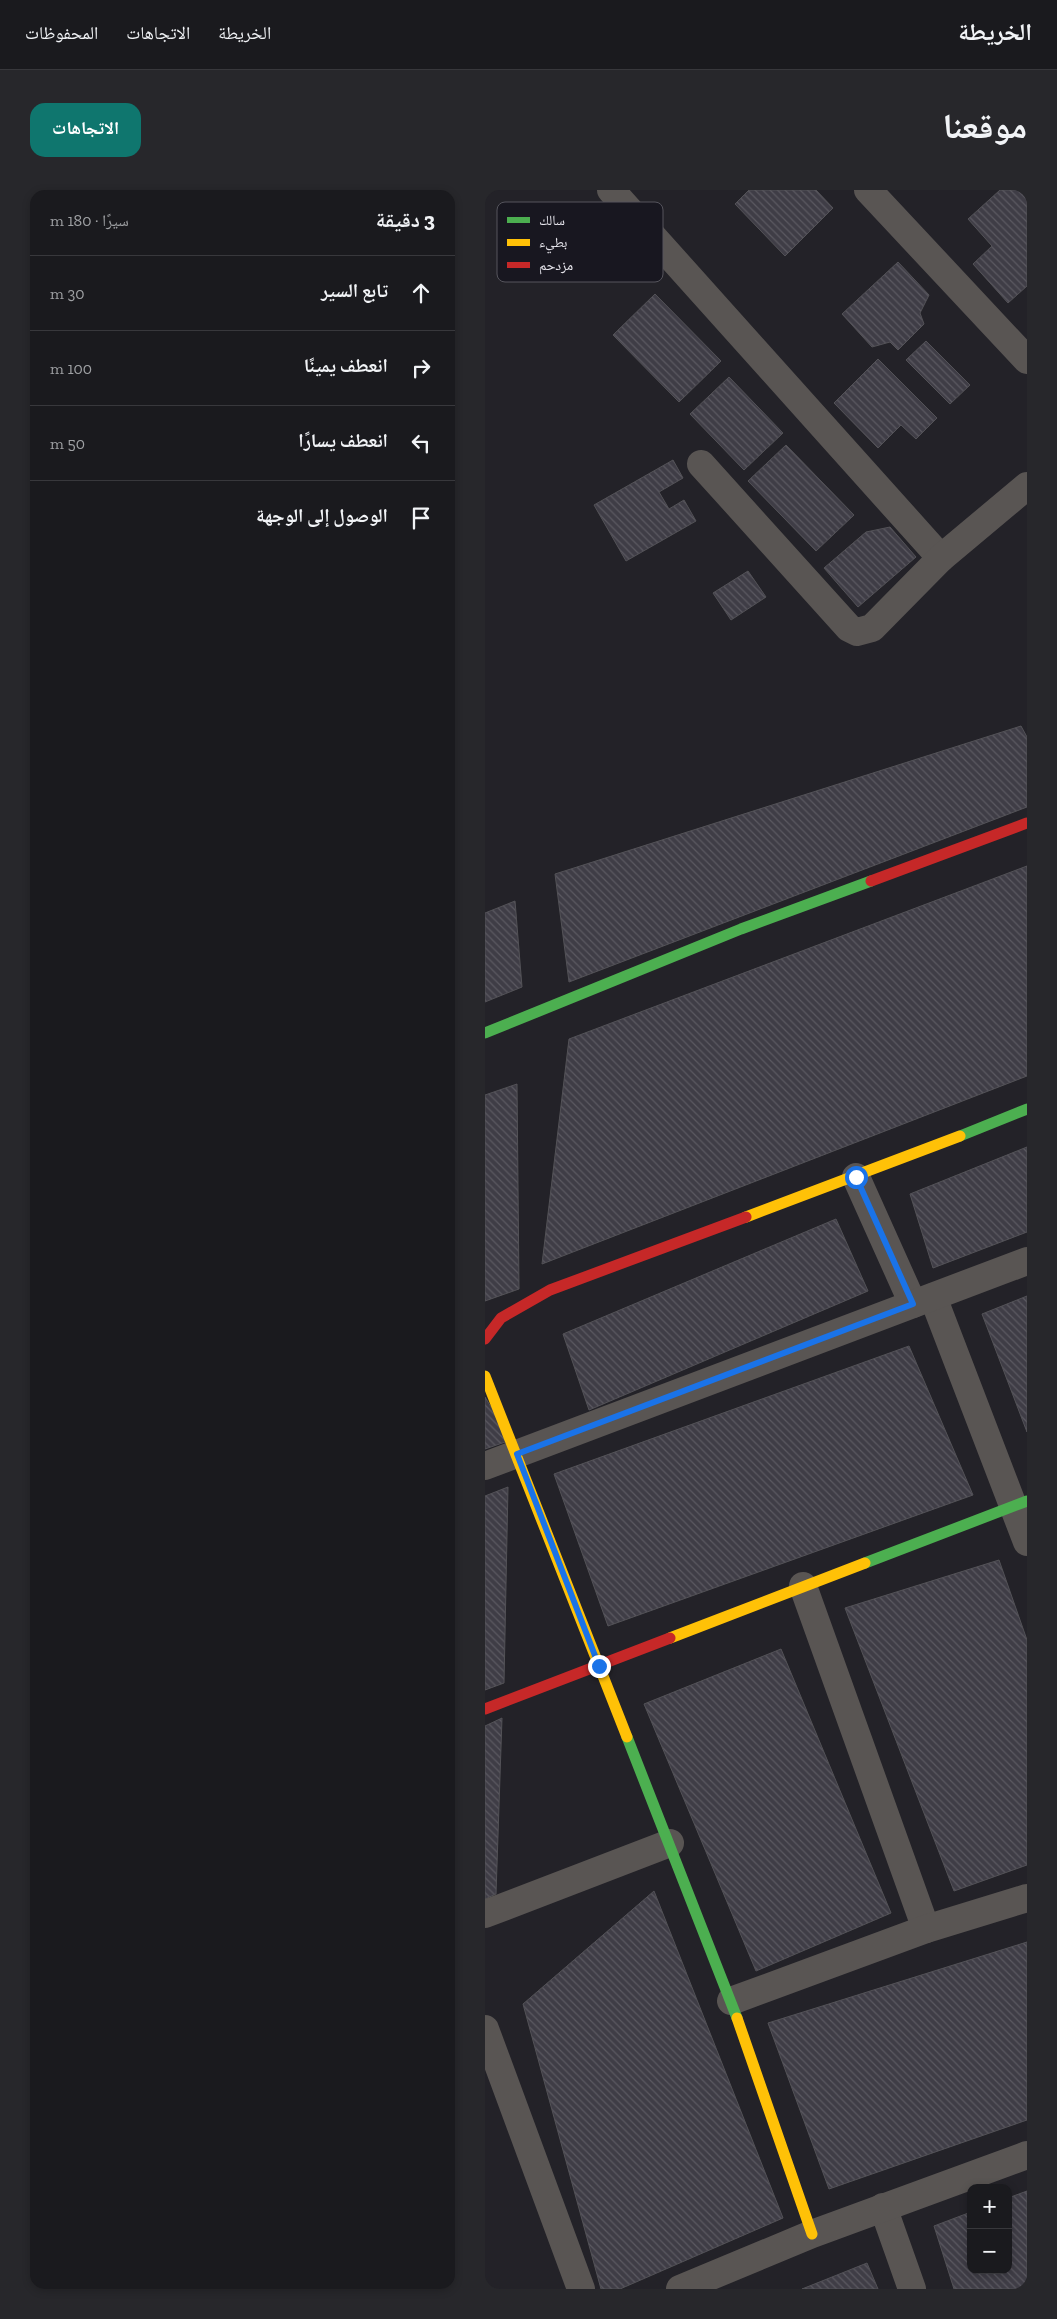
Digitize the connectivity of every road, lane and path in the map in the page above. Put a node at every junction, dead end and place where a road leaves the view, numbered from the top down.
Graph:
1 (611, 190) edge
2 (868, 190) edge
3 (622, 202) edge
4 (663, 248) edge
5 (1027, 360) edge
6 (701, 464) dead end
7 (1027, 486) edge
8 (941, 558) junction
9 (1027, 823) edge
10 (485, 1033) edge
11 (1027, 1108) edge
12 (856, 1177) junction
13 (1027, 1261) edge
14 (923, 1301) junction
15 (485, 1339) edge
16 (485, 1376) edge
17 (517, 1454) junction
18 (485, 1466) edge
19 (1020, 1503) edge
20 (1027, 1542) edge
21 (803, 1586) junction
22 (599, 1666) junction
23 (485, 1710) edge
24 (670, 1844) junction
25 (1027, 1898) edge
26 (485, 1914) edge
27 (926, 1930) junction
28 (731, 2001) junction
29 (485, 2029) edge
30 (1027, 2156) edge
31 (883, 2207) junction
32 (811, 2234) junction
33 (581, 2289) edge
34 (680, 2289) edge
35 (912, 2289) edge

1 - 3 street
2 - 5 street
4 - 8 street
6 - 8 street
7 - 8 street
9 - 10 street
11 - 12 street
12 - 14 street
12 - 15 street
13 - 14 street
14 - 17 street
14 - 19 street
16 - 17 street
17 - 18 street
17 - 22 street
19 - 20 street
19 - 21 street
21 - 22 street
21 - 27 street
22 - 23 street
22 - 24 street
24 - 26 street
24 - 28 street
25 - 27 street
27 - 28 street
28 - 32 street
29 - 33 street
30 - 31 street
31 - 32 street
31 - 35 street
32 - 34 street

